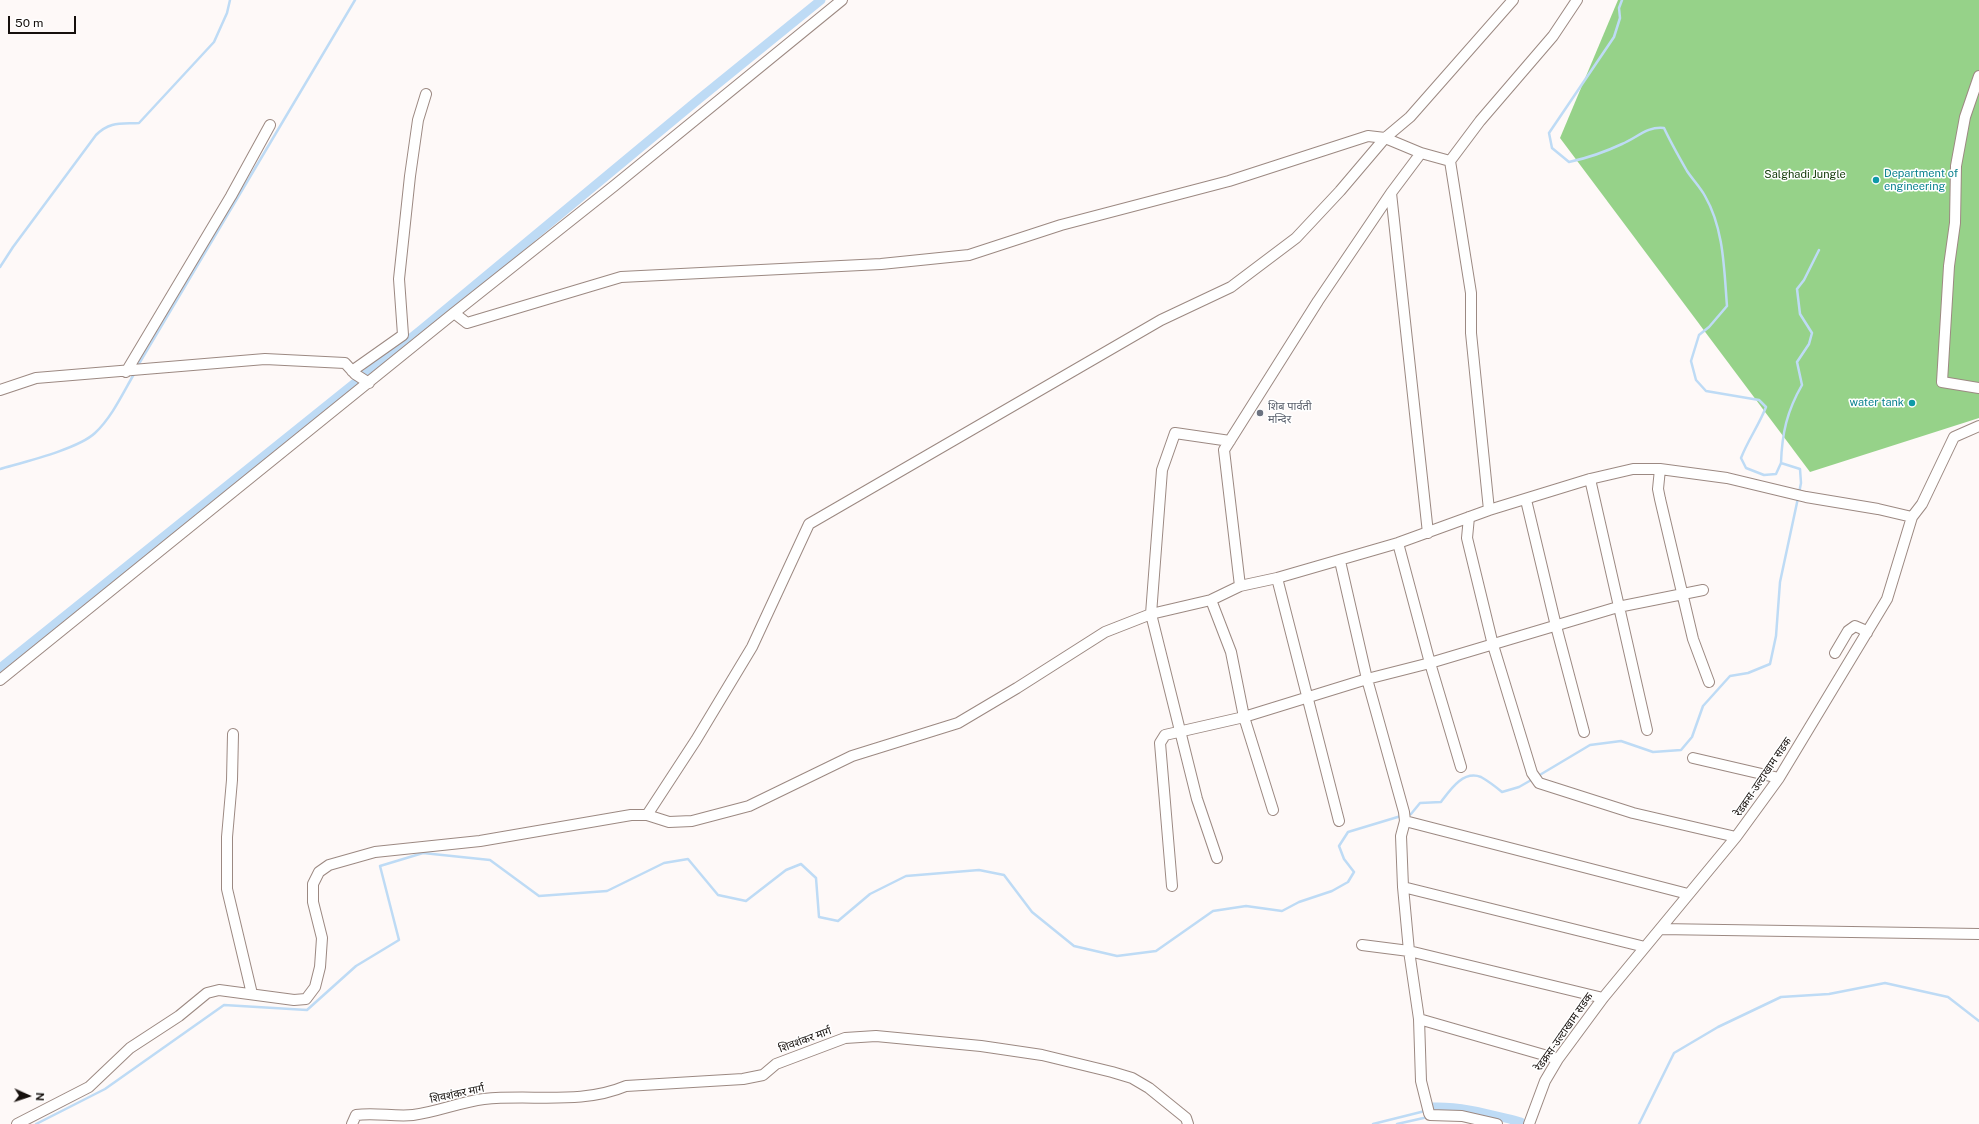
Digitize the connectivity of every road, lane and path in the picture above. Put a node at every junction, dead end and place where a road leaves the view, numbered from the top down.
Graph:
1 (842, 0) edge
2 (1513, 0) edge
3 (1576, 0) edge
4 (1979, 76) edge
5 (426, 94) dead end
6 (270, 126) dead end
7 (1385, 138) junction
8 (1421, 153) junction
9 (1450, 161) junction
10 (1391, 193) junction
11 (454, 313) junction
12 (129, 371) junction
13 (354, 373) junction
14 (366, 382) junction
15 (1979, 388) edge
16 (0, 390) edge
17 (1979, 426) edge
18 (1230, 441) junction
19 (1660, 469) junction
20 (1590, 479) junction
21 (1526, 500) junction
22 (1489, 510) junction
23 (1469, 517) junction
24 (1912, 517) junction
25 (1428, 533) junction
26 (1398, 543) junction
27 (1340, 561) junction
28 (1277, 578) junction
29 (1240, 586) junction
30 (1704, 590) dead end
31 (1682, 593) junction
32 (1211, 600) junction
33 (1618, 607) junction
34 (1151, 614) junction
35 (1556, 626) junction
36 (1866, 633) junction
37 (1493, 645) junction
38 (1835, 653) dead end
39 (1430, 663) junction
40 (1367, 679) junction
41 (0, 680) edge
42 (1709, 682) dead end
43 (1308, 697) junction
44 (1244, 717) junction
45 (1181, 730) junction
46 (1647, 730) dead end
47 (1584, 732) dead end
48 (233, 734) dead end
49 (1694, 758) dead end
50 (1462, 767) dead end
51 (1779, 778) junction
52 (1273, 810) dead end
53 (647, 815) junction
54 (1405, 817) junction
55 (1339, 821) dead end
56 (1736, 837) junction
57 (1217, 858) dead end
58 (1172, 886) dead end
59 (1404, 887) junction
60 (1688, 894) junction
61 (1660, 929) junction
62 (1979, 934) edge
63 (1362, 945) dead end
64 (1645, 947) junction
65 (1409, 951) junction
66 (252, 994) junction
67 (1602, 998) junction
68 (1419, 1019) junction
69 (1558, 1059) junction
70 (17, 1124) edge
71 (352, 1124) edge
72 (1188, 1124) edge
73 (1497, 1124) edge
74 (1529, 1124) edge

1 - 11 street
2 - 7 street
3 - 9 street
4 - 15 street
5 - 13 street
6 - 12 street
7 - 8 street
7 - 11 street
7 - 53 street
8 - 9 street
8 - 10 street
9 - 22 street
10 - 18 street
10 - 25 street
11 - 14 street
12 - 13 street
12 - 16 street
13 - 14 street
14 - 41 street
17 - 24 street, रेडक्रस-उल्टाखाम सडक
18 - 29 street
18 - 34 street
19 - 20 street
19 - 24 street
19 - 31 street
20 - 21 street
20 - 33 street
21 - 22 street
21 - 35 street
22 - 23 street
23 - 25 street
23 - 37 street
24 - 36 street, रेडक्रस-उल्टाखाम सडक
25 - 26 street
26 - 27 street
26 - 39 street
27 - 28 street
27 - 40 street
28 - 29 street
28 - 43 street
29 - 32 street
30 - 31 street
31 - 33 street
31 - 42 street
32 - 34 street
32 - 44 street
33 - 35 street
33 - 46 street
34 - 45 street
34 - 53 street
35 - 37 street
35 - 47 street
36 - 38 street
36 - 51 street, रेडक्रस-उल्टाखाम सडक
37 - 39 street
37 - 56 street
39 - 40 street
39 - 50 street
40 - 43 street
40 - 54 street
43 - 44 street
43 - 55 street
44 - 45 street
44 - 52 street
45 - 57 street
45 - 58 street
48 - 66 street
49 - 51 street
51 - 56 street, रेडक्रस-उल्टाखाम सडक
53 - 66 street
54 - 59 street
54 - 60 street
56 - 60 street, रेडक्रस-उल्टाखाम सडक
59 - 64 street
59 - 65 street
60 - 61 street, रेडक्रस-उल्टाखाम सडक
61 - 62 street
61 - 64 street, रेडक्रस-उल्टाखाम सडक
63 - 65 street
64 - 67 street, रेडक्रस-उल्टाखाम सडक
65 - 67 street
65 - 68 street
66 - 70 street
67 - 69 street, रेडक्रस-उल्टाखाम सडक
68 - 69 street
68 - 73 street
69 - 74 street, रेडक्रस-उल्टाखाम सडक
71 - 72 street, शिवशंकर मार्ग

